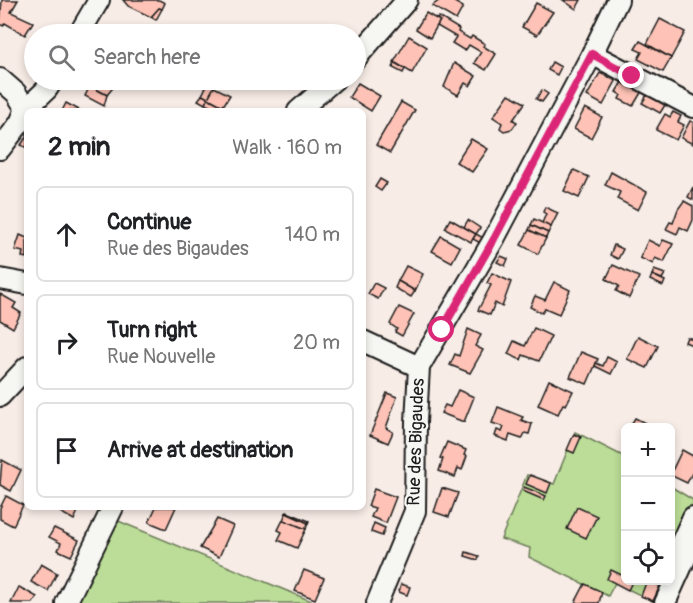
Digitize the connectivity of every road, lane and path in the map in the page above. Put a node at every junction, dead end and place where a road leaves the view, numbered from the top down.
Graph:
1 (99, 0) edge
2 (407, 0) edge
3 (618, 0) edge
4 (85, 24) edge
5 (366, 47) edge
6 (592, 54) junction
7 (0, 79) edge
8 (46, 90) edge
9 (322, 90) edge
10 (25, 108) edge
11 (27, 108) edge
12 (301, 108) edge
13 (693, 108) edge
14 (24, 114) edge
15 (0, 149) edge
16 (0, 279) edge
17 (24, 283) edge
18 (366, 342) edge
19 (419, 367) junction
20 (24, 370) edge
21 (0, 396) edge
22 (111, 510) edge
23 (693, 517) edge
24 (693, 541) edge
25 (675, 555) edge
26 (662, 585) edge
27 (66, 603) edge
28 (376, 603) edge
29 (653, 603) edge
30 (666, 603) edge

1 - 4 street
2 - 5 street
3 - 6 street, Rue des Bigaudes
6 - 13 street
6 - 19 street, Rue des Bigaudes
7 - 10 street
8 - 11 street
9 - 12 street
14 - 15 street
16 - 17 street
18 - 19 street
19 - 28 street, Rue des Bigaudes
20 - 21 street
22 - 27 street
23 - 25 street
24 - 30 street
26 - 29 street

